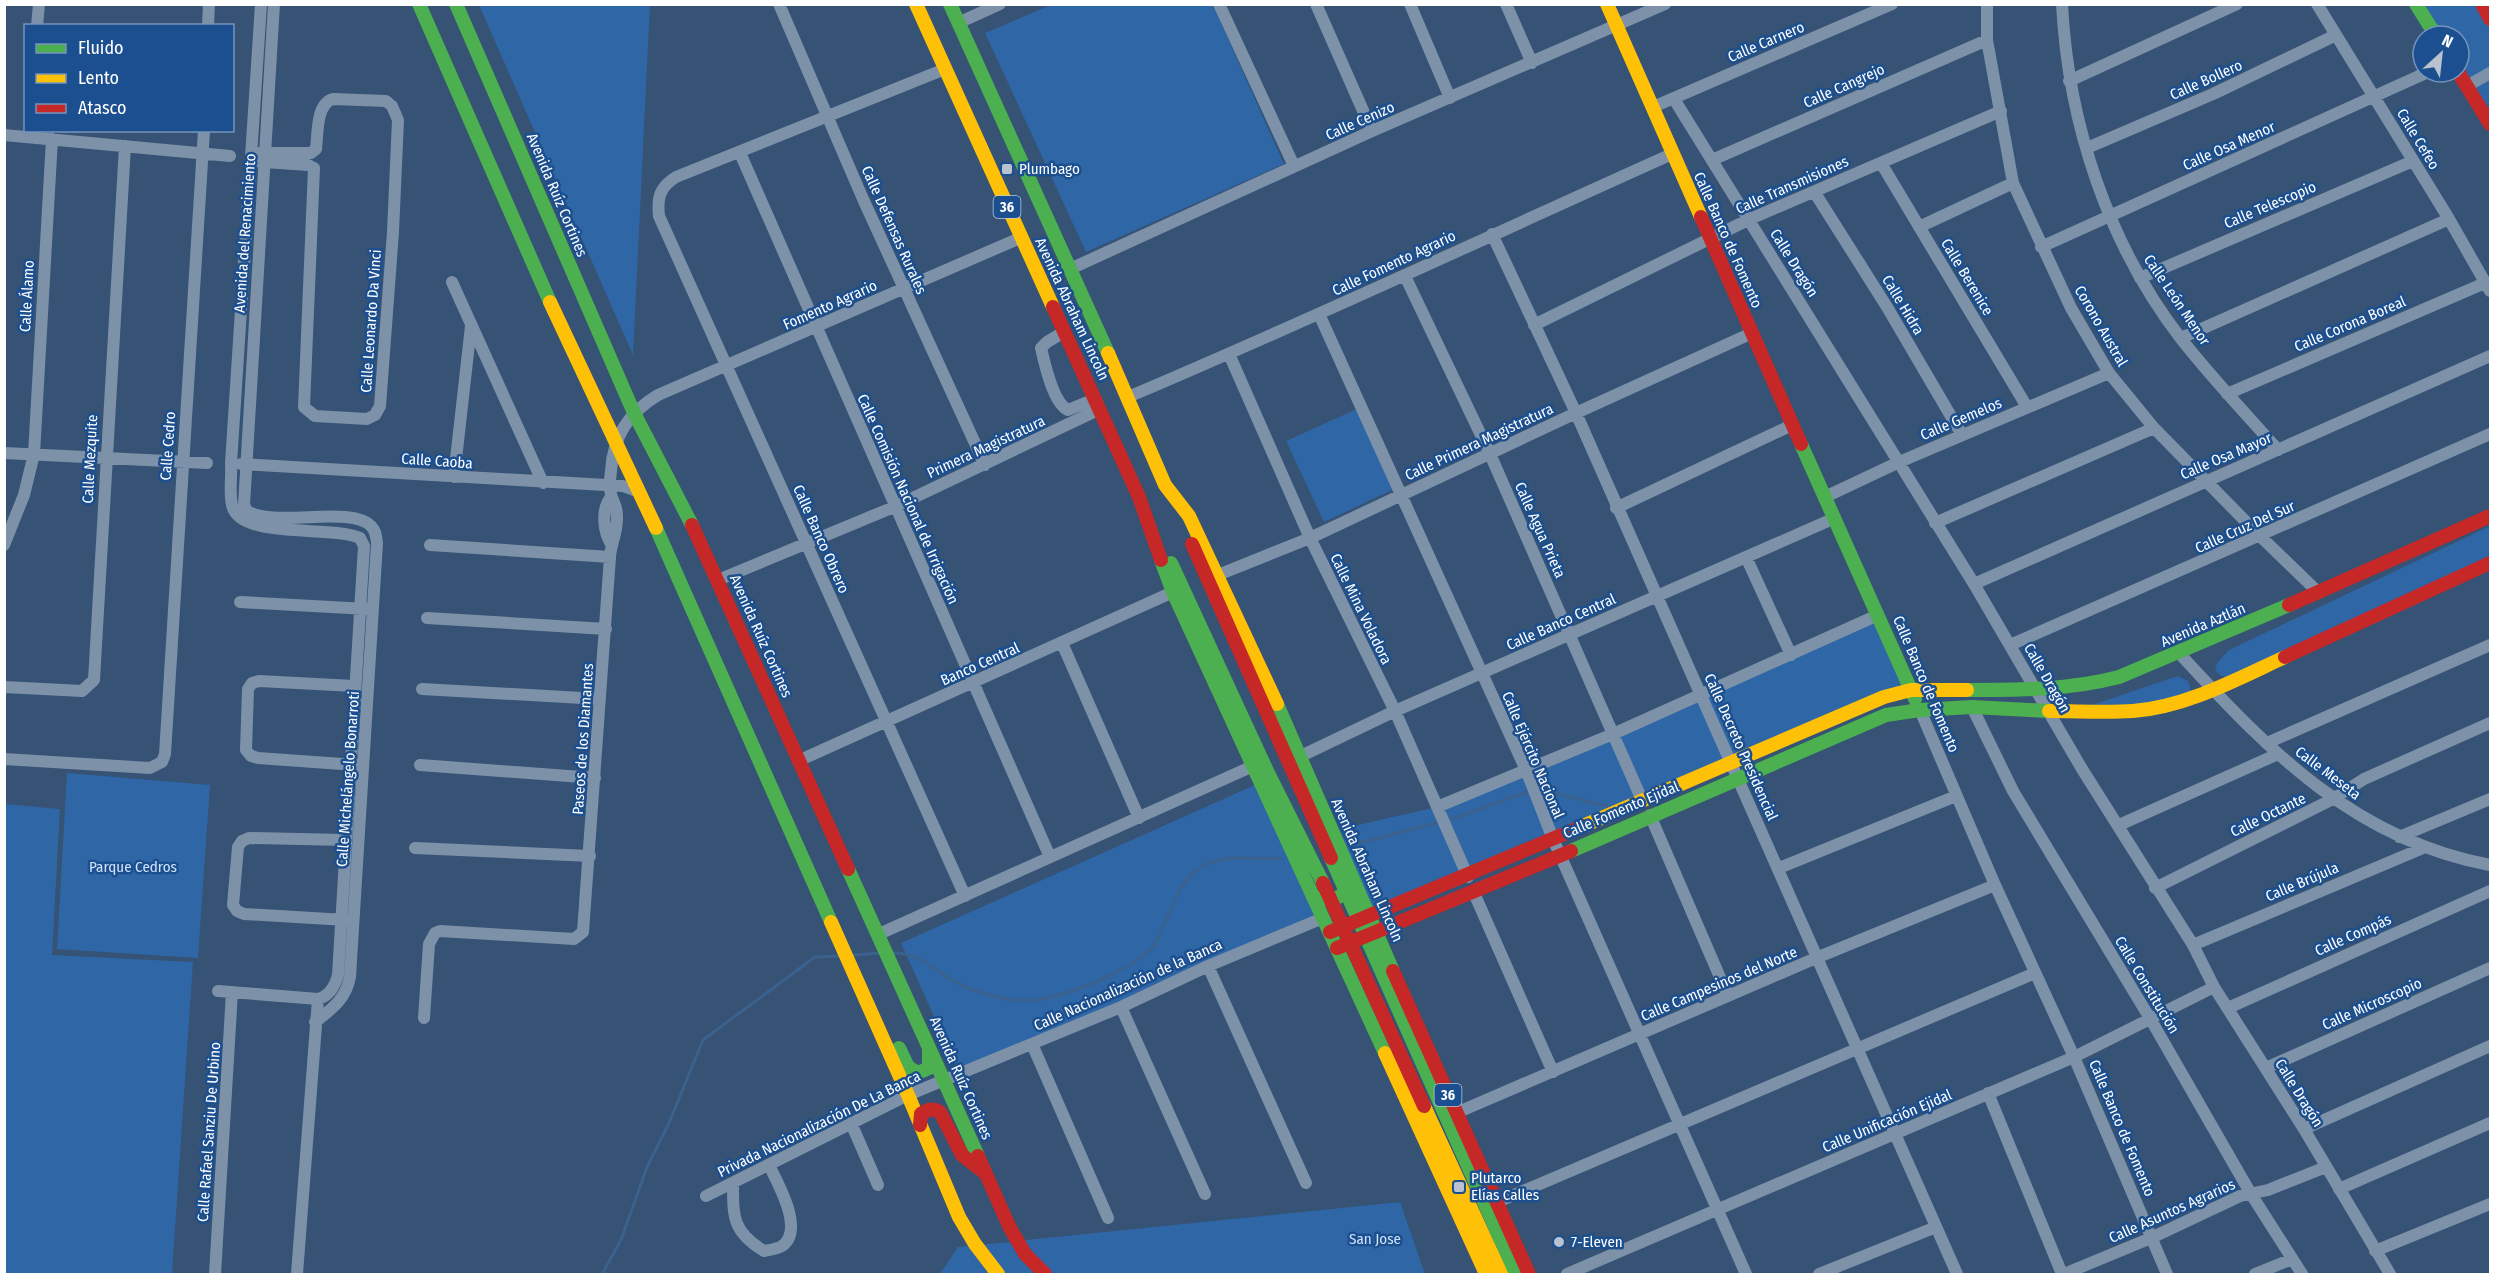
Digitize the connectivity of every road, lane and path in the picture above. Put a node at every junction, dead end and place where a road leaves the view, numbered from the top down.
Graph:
1 (39, 4) edge
2 (209, 4) edge
3 (261, 4) edge
4 (274, 4) edge
5 (419, 4) edge
6 (456, 4) edge
7 (779, 4) edge
8 (916, 4) edge
9 (950, 4) edge
10 (1000, 4) edge
11 (1219, 4) edge
12 (1316, 4) edge
13 (1410, 4) edge
14 (1506, 4) edge
15 (1606, 4) edge
16 (1665, 4) edge
17 (1892, 4) edge
18 (1987, 4) edge
19 (2062, 4) edge
20 (2237, 4) edge
21 (2317, 4) edge
22 (2416, 4) edge
23 (2482, 4) edge
24 (2490, 19) edge
25 (958, 23) junction
26 (37, 24) edge
27 (208, 24) edge
28 (2428, 24) edge
29 (1616, 26) junction
30 (2336, 35) junction
31 (1988, 40) junction
32 (1532, 63) junction
33 (256, 68) junction
34 (270, 69) junction
35 (945, 69) junction
36 (2490, 73) edge
37 (2411, 80) edge
38 (2069, 81) junction
39 (2467, 86) joint
40 (1450, 98) junction
41 (2375, 98) junction
42 (1674, 99) junction
43 (1653, 107) junction
44 (2001, 111) junction
45 (826, 116) junction
46 (2490, 124) edge
47 (1372, 131) junction
48 (204, 132) edge
49 (4, 135) edge
50 (52, 140) junction
51 (125, 146) junction
52 (2087, 148) junction
53 (203, 153) junction
54 (740, 153) junction
55 (1672, 154) junction
56 (230, 156) dead end
57 (251, 157) junction
58 (266, 157) junction
59 (1712, 160) junction
60 (2413, 161) junction
61 (1881, 162) junction
62 (1294, 166) junction
63 (2013, 183) junction
64 (1815, 193) junction
65 (2109, 216) junction
66 (1750, 219) junction
67 (2449, 219) junction
68 (1919, 226) junction
69 (1492, 234) junction
70 (1020, 238) junction
71 (1709, 239) junction
72 (2041, 247) junction
73 (1070, 269) junction
74 (1405, 276) junction
75 (2140, 278) junction
76 (452, 282) dead end
77 (2488, 287) edge
78 (903, 289) junction
79 (1319, 315) junction
80 (471, 324) junction
81 (1534, 325) junction
82 (816, 327) junction
83 (1064, 332) junction
84 (1752, 333) junction
85 (2181, 338) junction
86 (1229, 354) junction
87 (2490, 356) edge
88 (728, 366) junction
89 (2109, 373) junction
90 (2227, 394) junction
91 (1128, 397) junction
92 (1098, 404) junction
93 (2027, 407) junction
94 (1576, 412) junction
95 (634, 413) junction
96 (1792, 425) junction
97 (2154, 428) junction
98 (2490, 434) edge
99 (1962, 435) junction
100 (616, 442) junction
101 (2278, 450) junction
102 (4, 453) edge
103 (34, 454) junction
104 (1490, 454) junction
105 (105, 458) junction
106 (182, 462) junction
107 (207, 463) dead end
108 (231, 463) junction
109 (1897, 463) junction
110 (248, 464) junction
111 (985, 465) junction
112 (454, 477) junction
113 (2206, 481) junction
114 (543, 483) junction
115 (1165, 485) junction
116 (611, 491) junction
117 (639, 492) junction
118 (1400, 496) junction
119 (1140, 497) junction
120 (1825, 497) junction
121 (894, 507) junction
122 (1616, 508) junction
123 (242, 513) junction
124 (2490, 516) edge
125 (1835, 518) junction
126 (1935, 523) junction
127 (371, 526) junction
128 (2261, 537) junction
129 (360, 538) junction
130 (1310, 538) junction
131 (807, 544) junction
132 (4, 545) edge
133 (430, 546) dead end
134 (610, 557) junction
135 (1746, 557) junction
136 (2490, 563) edge
137 (1218, 575) junction
138 (718, 580) junction
139 (1974, 584) junction
140 (1173, 592) junction
141 (2319, 593) junction
142 (1657, 597) junction
143 (240, 602) dead end
144 (360, 609) junction
145 (374, 609) junction
146 (1878, 615) junction
147 (427, 618) dead end
148 (606, 629) junction
149 (1570, 635) junction
150 (1062, 643) junction
151 (2010, 645) junction
152 (2490, 645) edge
153 (2179, 653) junction
154 (1791, 655) junction
155 (1482, 674) junction
156 (974, 683) junction
157 (354, 686) junction
158 (4, 687) edge
159 (422, 689) dead end
160 (1911, 690) junction
161 (2036, 690) junction
162 (2213, 690) junction
163 (1701, 694) junction
164 (600, 699) junction
165 (1972, 706) junction
166 (1920, 710) junction
167 (1395, 711) junction
168 (2048, 711) junction
169 (886, 723) junction
170 (2490, 723) edge
171 (1613, 734) junction
172 (2267, 743) junction
173 (2278, 754) junction
174 (1301, 756) junction
175 (4, 759) edge
176 (798, 761) junction
177 (1730, 761) junction
178 (356, 765) junction
179 (420, 765) dead end
180 (1253, 766) junction
181 (1526, 770) junction
182 (595, 777) junction
183 (1738, 777) junction
184 (1956, 796) junction
185 (2333, 799) junction
186 (2490, 799) edge
187 (1642, 800) junction
188 (1437, 807) junction
189 (1650, 815) junction
190 (1139, 818) junction
191 (2119, 825) junction
192 (2399, 837) junction
193 (1553, 839) junction
194 (346, 840) junction
195 (415, 848) dead end
196 (2424, 848) junction
197 (1560, 854) junction
198 (590, 856) junction
199 (1050, 857) junction
200 (2490, 865) edge
201 (1779, 868) junction
202 (1468, 876) junction
203 (1352, 881) junction
204 (1995, 885) junction
205 (2155, 888) junction
206 (2490, 891) edge
207 (1474, 893) junction
208 (965, 896) junction
209 (1312, 897) junction
210 (1368, 915) junction
211 (1323, 918) junction
212 (340, 920) junction
213 (353, 921) junction
214 (1330, 932) junction
215 (1376, 932) junction
216 (879, 934) junction
217 (2193, 945) junction
218 (1337, 948) junction
219 (1816, 958) junction
220 (1208, 966) junction
221 (2490, 968) edge
222 (2035, 973) junction
223 (856, 979) junction
224 (2214, 987) junction
225 (218, 991) dead end
226 (232, 992) junction
227 (1728, 996) junction
228 (318, 999) junction
229 (1121, 1007) junction
230 (2228, 1008) junction
231 (424, 1018) dead end
232 (2151, 1020) junction
233 (315, 1022) junction
234 (1639, 1035) junction
235 (1032, 1044) junction
236 (2490, 1046) edge
237 (929, 1047) junction
238 (1856, 1048) junction
239 (2074, 1057) junction
240 (2266, 1068) junction
241 (1553, 1072) junction
242 (944, 1081) junction
243 (1988, 1093) junction
244 (908, 1095) junction
245 (1456, 1113) junction
246 (851, 1123) junction
247 (1680, 1123) junction
248 (2490, 1123) edge
249 (920, 1125) junction
250 (2304, 1129) junction
251 (1896, 1133) junction
252 (769, 1165) junction
253 (2326, 1167) junction
254 (986, 1174) junction
255 (1306, 1183) dead end
256 (733, 1184) junction
257 (878, 1185) dead end
258 (2339, 1189) junction
259 (1205, 1194) dead end
260 (2252, 1194) junction
261 (706, 1196) dead end
262 (1495, 1203) junction
263 (2490, 1204) edge
264 (1719, 1210) junction
265 (1108, 1218) dead end
266 (1936, 1227) junction
267 (2151, 1238) junction
268 (2376, 1251) junction
269 (2292, 1259) junction
270 (215, 1275) edge
271 (297, 1275) edge
272 (998, 1275) edge
273 (1045, 1275) edge
274 (1486, 1275) edge
275 (1501, 1275) edge
276 (1516, 1275) edge
277 (1529, 1275) edge
278 (1567, 1275) edge
279 (1746, 1275) edge
280 (1819, 1275) edge
281 (1957, 1275) edge
282 (2063, 1275) edge
283 (2167, 1275) edge
284 (2255, 1275) edge
285 (2302, 1275) edge
286 (2390, 1275) edge

1 - 26 street
2 - 27 street
3 - 33 street, Avenida del Renacimiento
4 - 34 street, Avenida del Renacimiento
5 - 100 main road
6 - 95 main road, Avenida Ruíz Cortines
7 - 45 street, Calle Defensas Rurales
8 - 35 main road, Avenida Abraham Lincoln / 36
9 - 25 main road, 36
10 - 25 street
11 - 62 street
12 - 47 street
13 - 40 street
14 - 32 street
15 - 29 main road, Calle Banco de Fomento
16 - 29 street, Calle Cenizo
17 - 42 street, Calle Carnero
18 - 31 street, Corono Austral
19 - 38 street, Calle León Menor
20 - 38 street
21 - 30 street, Calle Cefeo
22 - 28 main road
23 - 24 main road
25 - 73 main road, 36
29 - 32 street, Calle Cenizo
29 - 43 main road, Calle Banco de Fomento
30 - 41 street, Calle Cefeo
30 - 52 street, Calle Bollero
31 - 44 street, Corono Austral
31 - 59 street, Calle Cangrejo
32 - 40 street, Calle Cenizo
33 - 34 street
33 - 57 street, Avenida del Renacimiento
34 - 58 street, Avenida del Renacimiento
35 - 45 street
35 - 70 main road, Avenida Abraham Lincoln / 36
36 - 39 street
37 - 41 street, Calle Osa Menor
38 - 52 street, Calle León Menor
39 - 46 main road
40 - 47 street, Calle Cenizo
41 - 60 street, Calle Cefeo
41 - 65 street, Calle Osa Menor
42 - 43 street, Calle Carnero
42 - 59 street, Calle Dragón
43 - 55 main road, Calle Banco de Fomento
44 - 61 street, Calle Transmisiones
44 - 63 street, Corono Austral
45 - 54 street
45 - 78 street, Calle Defensas Rurales
47 - 62 street, Calle Cenizo
48 - 53 street, Calle Cedro
49 - 50 street
50 - 51 street
50 - 103 street, Calle Álamo
51 - 53 street
51 - 105 street, Calle Mezquite
52 - 65 street, Calle León Menor
53 - 56 street
53 - 106 street, Calle Cedro
54 - 82 street, Calle Comisión Nacional de Irrigación
54 - 88 street, Calle Banco Obrero
55 - 69 street, Calle Fomento Agrario
55 - 71 main road, Calle Banco de Fomento
57 - 58 street, Calle Leonardo Da Vinci
57 - 108 street, Avenida del Renacimiento
58 - 58 street, Calle Leonardo Da Vinci
58 - 110 street, Avenida del Renacimiento
59 - 66 street, Calle Dragón
60 - 67 street, Calle Cefeo
60 - 75 street, Calle Telescopio
61 - 64 street, Calle Transmisiones
61 - 68 street, Calle Berenice
62 - 73 street, Calle Cenizo
63 - 68 street
63 - 72 street, Corono Austral
64 - 66 street, Calle Transmisiones
64 - 99 street, Calle Hidra
65 - 72 street, Calle Osa Menor
65 - 75 street, Calle León Menor
66 - 71 street, Calle Transmisiones
66 - 109 street, Calle Dragón
67 - 77 street, Calle Cefeo
67 - 85 street
68 - 93 street, Calle Berenice
69 - 74 street, Calle Fomento Agrario
69 - 81 street, Calle Decreto Presidencial
70 - 78 street, Fomento Agrario
70 - 83 main road, Avenida Abraham Lincoln / 36
71 - 81 street, Calle Transmisiones
71 - 84 main road, Calle Banco de Fomento
72 - 89 street, Corono Austral
73 - 91 main road, 36
74 - 79 street, Calle Fomento Agrario
74 - 104 street, Calle Agua Prieta
75 - 85 street, Calle León Menor
76 - 80 street
77 - 90 street, Calle Corona Boreal
78 - 82 street, Fomento Agrario
78 - 111 street, Calle Defensas Rurales
79 - 86 street, Calle Fomento Agrario
79 - 118 street, Calle Ejército Nacional
80 - 112 street
80 - 114 street
81 - 94 street, Calle Decreto Presidencial
82 - 88 street, Fomento Agrario
82 - 121 street, Calle Comisión Nacional de Irrigación
83 - 92 main road, Avenida Abraham Lincoln / 36
83 - 92 street
84 - 94 street, Calle Primera Magistratura
84 - 96 main road, Calle Banco de Fomento
85 - 90 street, Calle León Menor
86 - 91 street, Calle Fomento Agrario
86 - 130 street, Calle Mina Voladora
87 - 101 street, Calle Osa Mayor
88 - 95 street, Fomento Agrario
88 - 131 street, Calle Banco Obrero
89 - 93 street, Calle Gemelos
89 - 97 street, Corono Austral
90 - 101 street, Calle León Menor
91 - 115 main road, 36
92 - 111 street, Primera Magistratura
92 - 119 main road, Avenida Abraham Lincoln / 36
93 - 99 street, Calle Gemelos
94 - 104 street, Calle Primera Magistratura
94 - 122 street, Calle Decreto Presidencial
95 - 100 street, Fomento Agrario
95 - 138 main road, Avenida Ruíz Cortines
96 - 120 main road, Calle Banco de Fomento
96 - 122 street
97 - 113 street, Corono Austral
97 - 126 street
98 - 128 street, Calle Cruz Del Sur
99 - 109 street, Calle Gemelos
100 - 116 street, Paseos de los Diamantes
100 - 117 main road
101 - 113 street, Calle Osa Mayor
102 - 103 street
103 - 105 street
103 - 132 street, Calle Álamo
104 - 118 street, Calle Primera Magistratura
104 - 149 street, Calle Agua Prieta
105 - 106 street
105 - 158 street, Calle Mezquite
106 - 107 street
106 - 175 street, Calle Cedro
108 - 110 street, Calle Caoba
108 - 123 street, Avenida del Renacimiento
109 - 120 street, Calle Gemelos
109 - 126 street, Calle Dragón
110 - 112 street, Calle Caoba
110 - 123 street, Avenida del Renacimiento
111 - 121 street, Primera Magistratura
112 - 114 street, Calle Caoba
113 - 128 street, Corono Austral
113 - 139 street, Calle Osa Mayor
114 - 116 street, Calle Caoba
115 - 137 main road, Avenida Abraham Lincoln / 36
115 - 276 main road, 36
116 - 117 street, Calle Caoba
116 - 134 street, Paseos de los Diamantes
117 - 223 main road
118 - 130 street, Calle Primera Magistratura
118 - 155 street, Calle Ejército Nacional
119 - 140 main road, Avenida Abraham Lincoln / 36
119 - 275 main road, Avenida Abraham Lincoln / 36
120 - 125 main road, Calle Banco de Fomento
121 - 131 street, Primera Magistratura
121 - 156 street, Calle Comisión Nacional de Irrigación
122 - 142 street, Calle Decreto Presidencial
123 - 127 street
123 - 129 street
124 - 141 main road, Avenida Aztlán
125 - 135 street, Calle Banco Central
125 - 146 main road, Calle Banco de Fomento
126 - 139 street, Calle Dragón
127 - 129 street
127 - 145 street, Calle Michelángelo Bonarroti
128 - 141 street, Corono Austral
128 - 151 street, Calle Cruz Del Sur
129 - 144 street, Calle Michelángelo Bonarroti
130 - 137 street, Calle Primera Magistratura
130 - 167 street, Calle Mina Voladora
131 - 138 street, Primera Magistratura
131 - 169 street, Calle Banco Obrero
133 - 134 street
134 - 148 street, Paseos de los Diamantes
135 - 142 street, Calle Banco Central
135 - 154 street
136 - 162 main road
137 - 174 main road, Avenida Abraham Lincoln / 36
138 - 176 main road, Avenida Ruíz Cortines
139 - 151 street, Calle Dragón
140 - 150 street, Banco Central
140 - 180 main road, Avenida Abraham Lincoln / 36
141 - 153 main road, Avenida Aztlán
142 - 149 street, Calle Banco Central
142 - 163 street, Calle Decreto Presidencial
143 - 144 street
144 - 145 street
144 - 157 street, Calle Michelángelo Bonarroti
145 - 178 street, Calle Michelángelo Bonarroti
146 - 154 street
146 - 160 main road, Calle Banco de Fomento
147 - 148 street
148 - 164 street, Paseos de los Diamantes
149 - 155 street, Calle Banco Central
149 - 171 street, Calle Agua Prieta
150 - 156 street, Banco Central
150 - 190 street
151 - 161 street, Calle Dragón
152 - 172 street
153 - 161 main road, Avenida Aztlán
153 - 162 street, Calle Meseta
154 - 163 street
155 - 167 street, Calle Banco Central
155 - 181 street, Calle Ejército Nacional
156 - 169 street, Banco Central
156 - 199 street, Calle Comisión Nacional de Irrigación
157 - 178 street, Calle Michelángelo Bonarroti
157 - 178 street
159 - 164 street
160 - 161 main road, Avenida Aztlán
160 - 166 main road, Calle Banco de Fomento
160 - 177 main road, Calle Fomento Ejidal
161 - 168 street, Calle Dragón
162 - 168 main road
162 - 172 street, Calle Meseta
163 - 171 street
163 - 177 street, Calle Decreto Presidencial
164 - 182 street, Paseos de los Diamantes
165 - 166 main road
165 - 168 main road
165 - 232 street, Calle Constitución
166 - 183 main road, Calle Fomento Ejidal
166 - 184 street, Calle Banco de Fomento
167 - 174 street, Calle Banco Central
167 - 188 street, Calle Mina Voladora
168 - 191 street, Calle Dragón
169 - 176 street, Banco Central
169 - 208 street, Calle Banco Obrero
170 - 185 street, Calle Octante
171 - 181 street
171 - 187 street, Calle Agua Prieta
172 - 173 street, Calle Meseta
173 - 185 street, Calle Meseta
173 - 191 street
174 - 203 main road, Avenida Abraham Lincoln / 36
176 - 216 main road, Avenida Ruíz Cortines
177 - 183 street, Calle Decreto Presidencial
177 - 187 main road, Calle Fomento Ejidal
178 - 194 street, Calle Michelángelo Bonarroti
178 - 213 street, Calle Michelángelo Bonarroti
179 - 182 street
180 - 190 street
180 - 209 main road, Avenida Abraham Lincoln / 36
181 - 188 street
181 - 193 street, Calle Ejército Nacional
182 - 198 street, Paseos de los Diamantes
183 - 189 main road, Calle Fomento Ejidal
183 - 201 street, Calle Decreto Presidencial
184 - 201 street
184 - 204 street, Calle Banco de Fomento
185 - 192 street, Calle Meseta
185 - 205 street, Calle Octante
186 - 192 street
187 - 193 main road, Calle Fomento Ejidal
188 - 202 street, Calle Mina Voladora
189 - 197 main road, Calle Fomento Ejidal
189 - 227 street
190 - 199 street
191 - 205 street, Calle Dragón
192 - 196 street, Calle Meseta
193 - 197 street, Calle Ejército Nacional
193 - 202 main road, Calle Fomento Ejidal
194 - 212 street, Calle Michelángelo Bonarroti
194 - 212 street
195 - 198 street
196 - 200 street, Calle Meseta
196 - 217 street, Calle Brújula
197 - 207 main road, Calle Fomento Ejidal
197 - 234 street, Calle Ejército Nacional
198 - 231 street, Paseos de los Diamantes
199 - 208 street
201 - 219 street, Calle Decreto Presidencial
202 - 210 main road, Calle Fomento Ejidal
203 - 209 main road
203 - 210 main road, Avenida Abraham Lincoln / 36
204 - 219 street, Calle Campesinos del Norte
204 - 222 street, Calle Banco de Fomento
205 - 217 street, Calle Dragón
206 - 230 street, Calle Compás
207 - 215 main road, Calle Fomento Ejidal
207 - 241 street
208 - 216 street
209 - 211 main road, Avenida Abraham Lincoln / 36
210 - 214 main road, Calle Fomento Ejidal
210 - 215 main road, Avenida Abraham Lincoln / 36
211 - 214 main road, Avenida Abraham Lincoln / 36
211 - 220 street, Calle Nacionalización de la Banca
212 - 213 street
212 - 228 street, Calle Michelángelo Bonarroti
213 - 233 street, Calle Michelángelo Bonarroti
214 - 218 main road, Avenida Abraham Lincoln / 36
215 - 218 main road, Calle Fomento Ejidal
215 - 245 main road, Avenida Abraham Lincoln / 36
216 - 237 main road, Avenida Ruíz Cortines
217 - 224 street, Calle Dragón
218 - 274 main road, Avenida Abraham Lincoln / 36
219 - 227 street, Calle Campesinos del Norte
219 - 238 street, Calle Decreto Presidencial
220 - 229 street, Calle Nacionalización de la Banca
220 - 255 street
221 - 240 street, Calle Microscopio
222 - 238 street
222 - 239 street, Calle Banco de Fomento
223 - 237 main road
223 - 244 main road
224 - 230 street, Calle Dragón
224 - 232 street, Calle Unificación Ejidal
225 - 226 street
226 - 228 street
226 - 270 street, Calle Rafael Sanziu De Urbino
227 - 234 street, Calle Campesinos del Norte
228 - 233 street
229 - 235 street, Calle Nacionalización de la Banca
229 - 259 street
230 - 240 street, Calle Dragón
232 - 239 street, Calle Unificación Ejidal
232 - 260 street, Calle Constitución
233 - 271 street
234 - 241 street, Calle Campesinos del Norte
234 - 247 street, Calle Ejército Nacional
235 - 242 street, Calle Nacionalización de la Banca
235 - 265 street
236 - 250 street
237 - 242 main road, Avenida Ruíz Cortines
238 - 247 street
238 - 251 street, Calle Decreto Presidencial
239 - 243 street, Calle Unificación Ejidal
239 - 267 street, Calle Banco de Fomento
240 - 250 street, Calle Dragón
241 - 245 street, Calle Campesinos del Norte
242 - 244 street, Privada Nacionalización De La Banca
242 - 254 main road, Avenida Ruíz Cortines
243 - 251 street, Calle Unificación Ejidal
243 - 282 street
244 - 246 street, Privada Nacionalización De La Banca
244 - 249 main road
245 - 262 main road, Avenida Abraham Lincoln / 36
246 - 252 street, Privada Nacionalización De La Banca
246 - 257 street
247 - 262 street
247 - 264 street, Calle Ejército Nacional
248 - 258 street
249 - 254 main road
249 - 272 main road
250 - 253 street, Calle Dragón
251 - 264 street, Calle Unificación Ejidal
251 - 266 street, Calle Decreto Presidencial
252 - 256 street, Privada Nacionalización De La Banca
252 - 256 street
253 - 258 street, Calle Dragón
253 - 260 street, Calle Asuntos Agrarios
254 - 273 main road, Avenida Ruíz Cortines
256 - 261 street, Privada Nacionalización De La Banca
258 - 268 street, Calle Dragón
260 - 267 street, Calle Asuntos Agrarios
260 - 269 street, Calle Constitución
262 - 277 main road, Avenida Abraham Lincoln / 36
263 - 268 street
264 - 278 street, Calle Unificación Ejidal
264 - 279 street, Calle Ejército Nacional
266 - 280 street
266 - 281 street, Calle Decreto Presidencial
267 - 282 street, Calle Asuntos Agrarios
267 - 283 street, Calle Banco de Fomento
268 - 286 street, Calle Dragón
269 - 284 street
269 - 285 street, Calle Constitución

